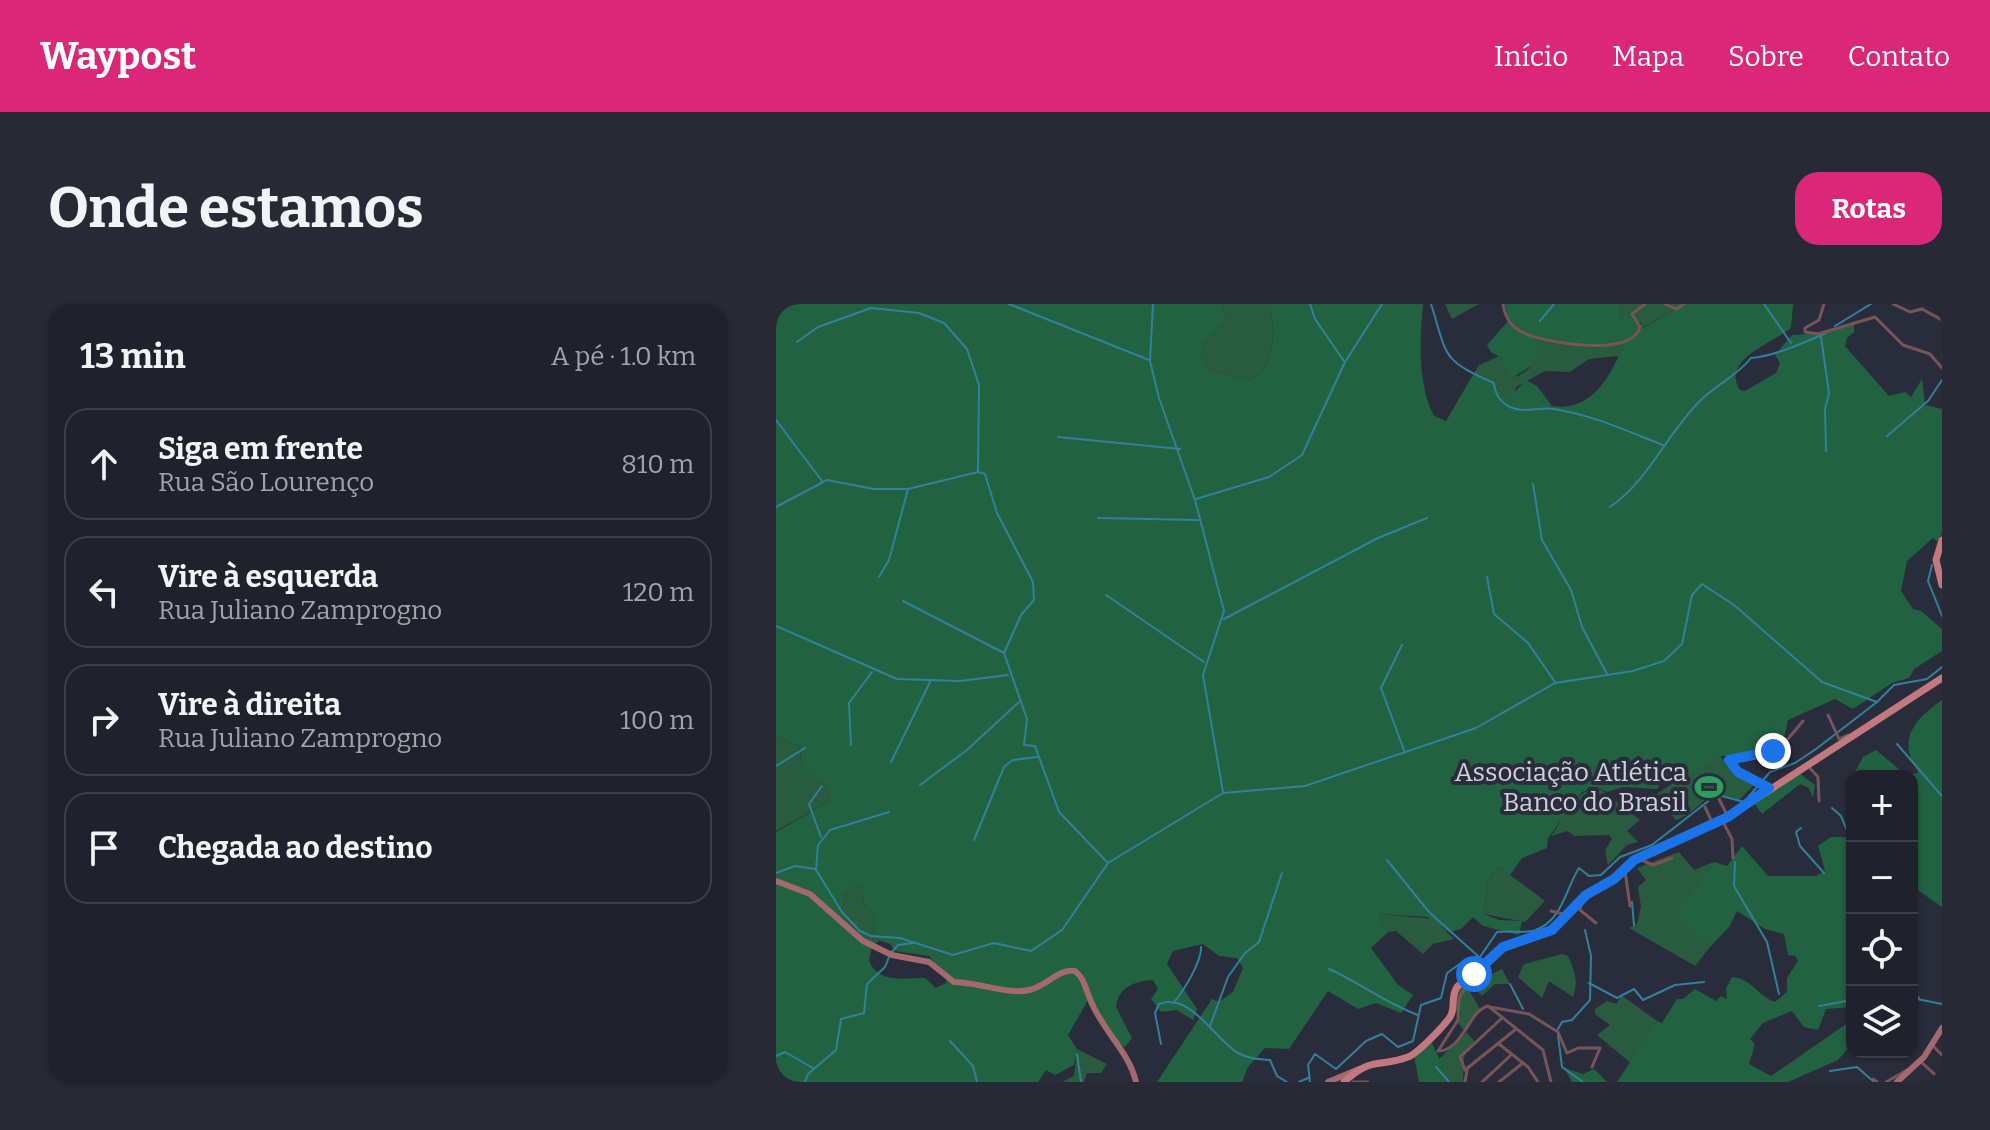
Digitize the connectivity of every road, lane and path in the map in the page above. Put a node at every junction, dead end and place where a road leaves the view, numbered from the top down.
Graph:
1 (1503, 304) edge
2 (1645, 304) edge
3 (1665, 304) edge
4 (1684, 304) edge
5 (1824, 304) edge
6 (1893, 304) edge
7 (1922, 307) edge
8 (1942, 320) edge
9 (1942, 368) edge
10 (1942, 540) edge
11 (1939, 558) edge
12 (1942, 585) edge
13 (1942, 678) edge
14 (1828, 715) dead end
15 (1803, 721) dead end
16 (1861, 729) junction
17 (1807, 764) junction
18 (1766, 786) junction
19 (1719, 799) dead end
20 (1819, 801) dead end
21 (1705, 807) dead end
22 (1725, 819) junction
23 (1713, 824) junction
24 (1639, 857) junction
25 (1672, 858) dead end
26 (1733, 858) dead end
27 (1625, 867) junction
28 (776, 881) edge
29 (1586, 895) junction
30 (1630, 906) dead end
31 (1596, 923) dead end
32 (1476, 971) junction
33 (1490, 1007) junction
34 (1502, 1019) junction
35 (1942, 1028) edge
36 (1516, 1029) junction
37 (1499, 1044) junction
38 (1932, 1045) junction
39 (1511, 1055) junction
40 (1942, 1055) edge
41 (1920, 1061) junction
42 (1523, 1063) junction
43 (1592, 1067) dead end
44 (1359, 1069) junction
45 (1467, 1070) junction
46 (1909, 1070) junction
47 (1942, 1081) edge
48 (1136, 1082) edge
49 (1328, 1082) edge
50 (1344, 1082) edge
51 (1352, 1082) edge
52 (1368, 1082) edge
53 (1465, 1082) edge
54 (1482, 1082) edge
55 (1499, 1082) edge
56 (1538, 1082) edge
57 (1551, 1082) edge
58 (1886, 1082) edge
59 (1897, 1082) edge

1 - 2 street
3 - 4 street
5 - 9 street
6 - 7 street
7 - 8 street
10 - 11 main road
11 - 12 main road
13 - 16 main road
14 - 16 street
15 - 18 street
16 - 17 main road
17 - 18 main road
17 - 20 street
18 - 22 main road
19 - 22 street
21 - 23 street
22 - 23 main road
22 - 26 street
23 - 24 main road
24 - 25 street
24 - 27 main road
27 - 29 main road
27 - 30 street
28 - 48 street
29 - 31 street
29 - 32 main road
32 - 33 street
32 - 44 main road
33 - 34 street
33 - 43 street
34 - 36 street
34 - 45 street
35 - 38 street
36 - 37 street
36 - 57 street
37 - 39 street
37 - 45 street
38 - 40 street
38 - 41 street
39 - 42 street
39 - 54 street
41 - 46 street
41 - 47 street
42 - 55 street
42 - 56 street
44 - 49 street
44 - 50 main road
45 - 53 street
46 - 58 street
46 - 59 street
50 - 51 street
51 - 52 street

